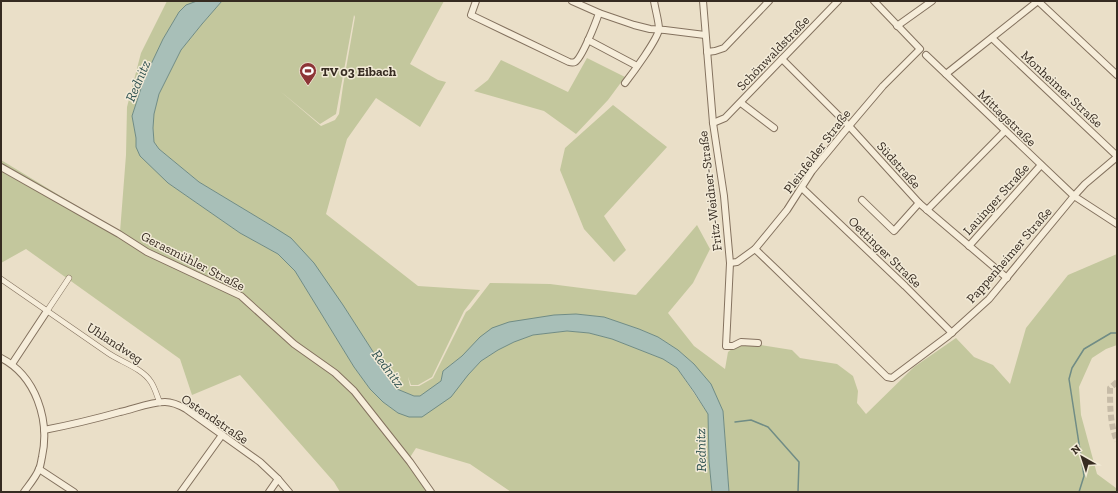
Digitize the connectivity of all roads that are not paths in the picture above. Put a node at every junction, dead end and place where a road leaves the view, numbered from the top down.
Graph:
1 (476, 1) edge
2 (572, 1) edge
3 (654, 1) edge
4 (703, 1) edge
5 (769, 1) edge
6 (838, 1) edge
7 (874, 1) edge
8 (932, 1) edge
9 (1038, 1) edge
10 (599, 13) junction
11 (897, 26) junction
12 (659, 30) junction
13 (705, 35) junction
14 (992, 38) junction
15 (588, 40) junction
16 (707, 52) junction
17 (926, 55) dead end
18 (782, 59) junction
19 (638, 66) junction
20 (946, 74) junction
21 (1117, 75) edge
22 (625, 83) dead end
23 (741, 103) junction
24 (713, 123) junction
25 (849, 126) junction
26 (774, 128) dead end
27 (1005, 131) junction
28 (1117, 157) edge
29 (1041, 165) junction
30 (1, 167) edge
31 (802, 188) junction
32 (1074, 196) junction
33 (862, 200) dead end
34 (919, 203) junction
35 (927, 210) junction
36 (1117, 224) edge
37 (968, 246) junction
38 (754, 249) junction
39 (730, 263) junction
40 (69, 278) dead end
41 (1007, 278) junction
42 (1, 279) edge
43 (47, 311) junction
44 (952, 333) junction
45 (758, 343) dead end
46 (1, 358) edge
47 (12, 364) junction
48 (160, 403) junction
49 (44, 430) junction
50 (222, 435) junction
51 (39, 469) junction
52 (278, 479) junction
53 (24, 492) edge
54 (74, 492) edge
55 (181, 492) edge
56 (269, 492) edge
57 (289, 492) edge
58 (431, 492) edge

1 - 15 street
2 - 10 street
3 - 12 street
4 - 13 street, Fritz-Weidner-Straße
5 - 16 street
6 - 18 street, Schönwaldstraße
7 - 11 street
8 - 11 street
9 - 14 street
9 - 21 street
10 - 12 street
10 - 15 street
11 - 25 street, Pleinfelder Straße
12 - 13 street
12 - 19 street
13 - 16 street, Fritz-Weidner-Straße
14 - 20 street
14 - 28 street, Monheimer Straße
15 - 19 street
16 - 24 street, Fritz-Weidner-Straße
17 - 20 street, Mittagstraße
18 - 23 street, Schönwaldstraße
18 - 25 street, Südstraße
19 - 22 street
20 - 27 street, Mittagstraße
23 - 24 street, Schönwaldstraße
23 - 26 street, Schönwaldstraße
24 - 39 street, Fritz-Weidner-Straße
25 - 31 street, Pleinfelder Straße
25 - 34 street, Südstraße
27 - 29 street, Mittagstraße
27 - 35 street
28 - 32 street, Pappenheimer Straße
29 - 32 street, Mittagstraße
29 - 37 street, Lauinger Straße
30 - 58 street, Gerasmühler Straße
31 - 38 street, Pleinfelder Straße
31 - 44 street, Oettinger Straße
32 - 36 street, Mittagstraße
32 - 41 street, Pappenheimer Straße
33 - 34 street
34 - 35 street, Südstraße
35 - 37 street, Südstraße
37 - 41 street, Südstraße
38 - 39 street, Pleinfelder Straße
38 - 44 street, Pappenheimer Straße
39 - 45 street, Fritz-Weidner-Straße
40 - 43 street
41 - 44 street, Pappenheimer Straße
42 - 43 street, Uhlandweg
43 - 47 street
43 - 48 street, Uhlandweg
46 - 47 street
47 - 49 street
48 - 49 street, Ostendstraße
48 - 50 street, Ostendstraße
49 - 51 street
50 - 52 street, Ostendstraße
50 - 55 street
51 - 53 street
51 - 54 street
52 - 56 street
52 - 57 street, Ostendstraße

